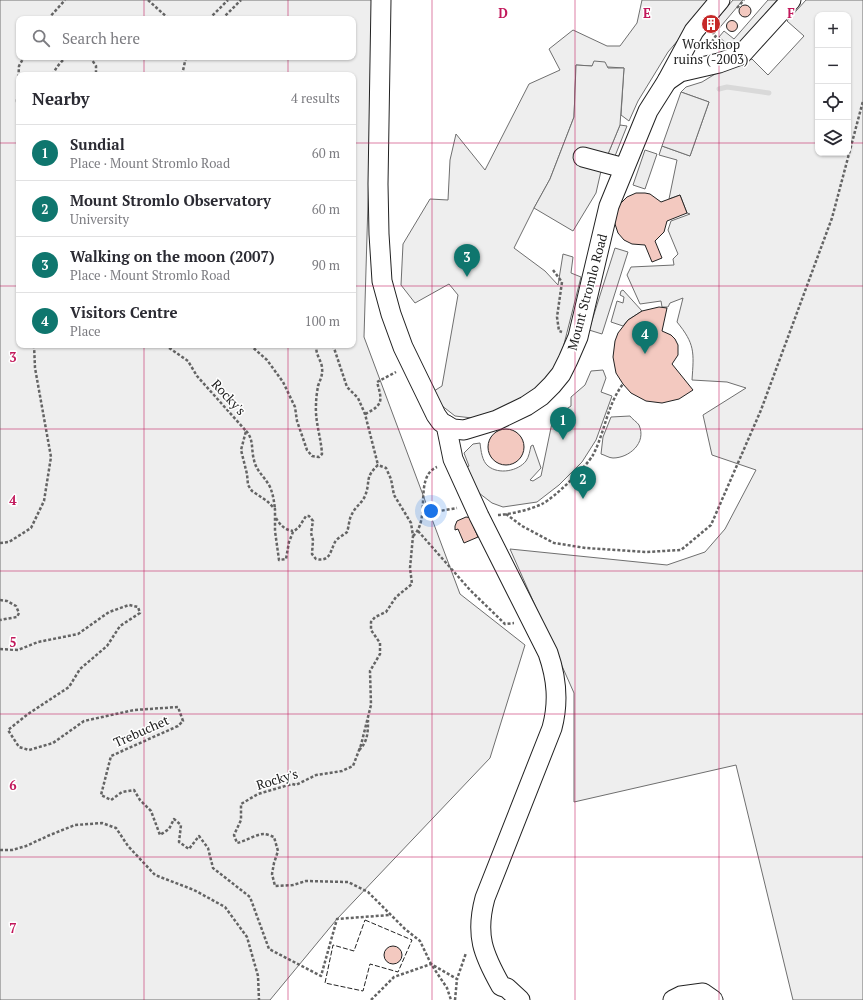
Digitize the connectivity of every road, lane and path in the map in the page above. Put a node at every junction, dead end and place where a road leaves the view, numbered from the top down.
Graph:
1 (65, 0) edge
2 (148, 0) edge
3 (228, 0) edge
4 (241, 0) edge
5 (381, 0) edge
6 (744, 0) edge
7 (791, 0) edge
8 (727, 6) edge
9 (51, 16) edge
10 (167, 16) edge
11 (214, 16) edge
12 (225, 16) edge
13 (719, 30) dead end
14 (22, 60) edge
15 (64, 60) edge
16 (92, 60) edge
17 (185, 60) edge
18 (694, 68) junction
19 (19, 72) edge
20 (54, 72) edge
21 (96, 72) edge
22 (183, 72) edge
23 (667, 81) junction
24 (863, 102) edge
25 (583, 157) dead end
26 (624, 168) junction
27 (553, 270) dead end
28 (578, 337) junction
29 (34, 348) edge
30 (169, 348) edge
31 (253, 348) edge
32 (316, 348) edge
33 (334, 348) edge
34 (411, 365) junction
35 (623, 384) dead end
36 (365, 414) junction
37 (446, 425) junction
38 (246, 431) junction
39 (454, 459) junction
40 (378, 465) junction
41 (476, 508) junction
42 (275, 509) junction
43 (422, 514) junction
44 (506, 514) junction
45 (276, 517) junction
46 (294, 531) junction
47 (418, 531) junction
48 (413, 536) junction
49 (0, 543) edge
50 (0, 600) edge
51 (529, 615) junction
52 (0, 620) edge
53 (0, 649) edge
54 (368, 717) junction
55 (359, 750) junction
56 (0, 850) edge
57 (391, 915) junction
58 (467, 950) dead end
59 (431, 964) junction
60 (458, 979) junction
61 (259, 1000) edge
62 (371, 1000) edge
63 (451, 1000) edge
64 (456, 1000) edge
65 (520, 1000) edge
66 (673, 1000) edge
67 (713, 1000) edge

1 - 9 path
2 - 10 path
3 - 11 path
4 - 12 path
5 - 34 street
6 - 8 path
7 - 18 street
8 - 23 street, Mount Stromlo Road
13 - 18 path
14 - 19 path
15 - 20 path
16 - 21 path
17 - 22 path
18 - 23 street
23 - 26 street, Mount Stromlo Road
24 - 44 path
25 - 26 street
26 - 28 street, Mount Stromlo Road
27 - 28 path
28 - 37 street, Mount Stromlo Road
29 - 49 path
30 - 38 path, Rocky's
31 - 32 path
33 - 36 path
34 - 36 path
34 - 37 street
35 - 44 path
36 - 40 path
37 - 39 street
38 - 42 path
38 - 42 path, Rocky's
39 - 41 street
39 - 43 path
40 - 46 path
40 - 48 path, Rocky's
41 - 43 path
41 - 44 path
41 - 51 street
42 - 45 path
43 - 47 path
45 - 46 path
45 - 46 path
47 - 48 path
47 - 51 path
48 - 54 path, Rocky's
50 - 52 path
51 - 65 street
53 - 57 path, Trebuchet
54 - 55 path, Rocky's
54 - 55 path
55 - 57 path, Rocky's
56 - 61 path
57 - 59 path, Rocky's
58 - 60 path
59 - 60 path
59 - 62 path
59 - 63 path, Rocky's
60 - 64 path
66 - 67 street

